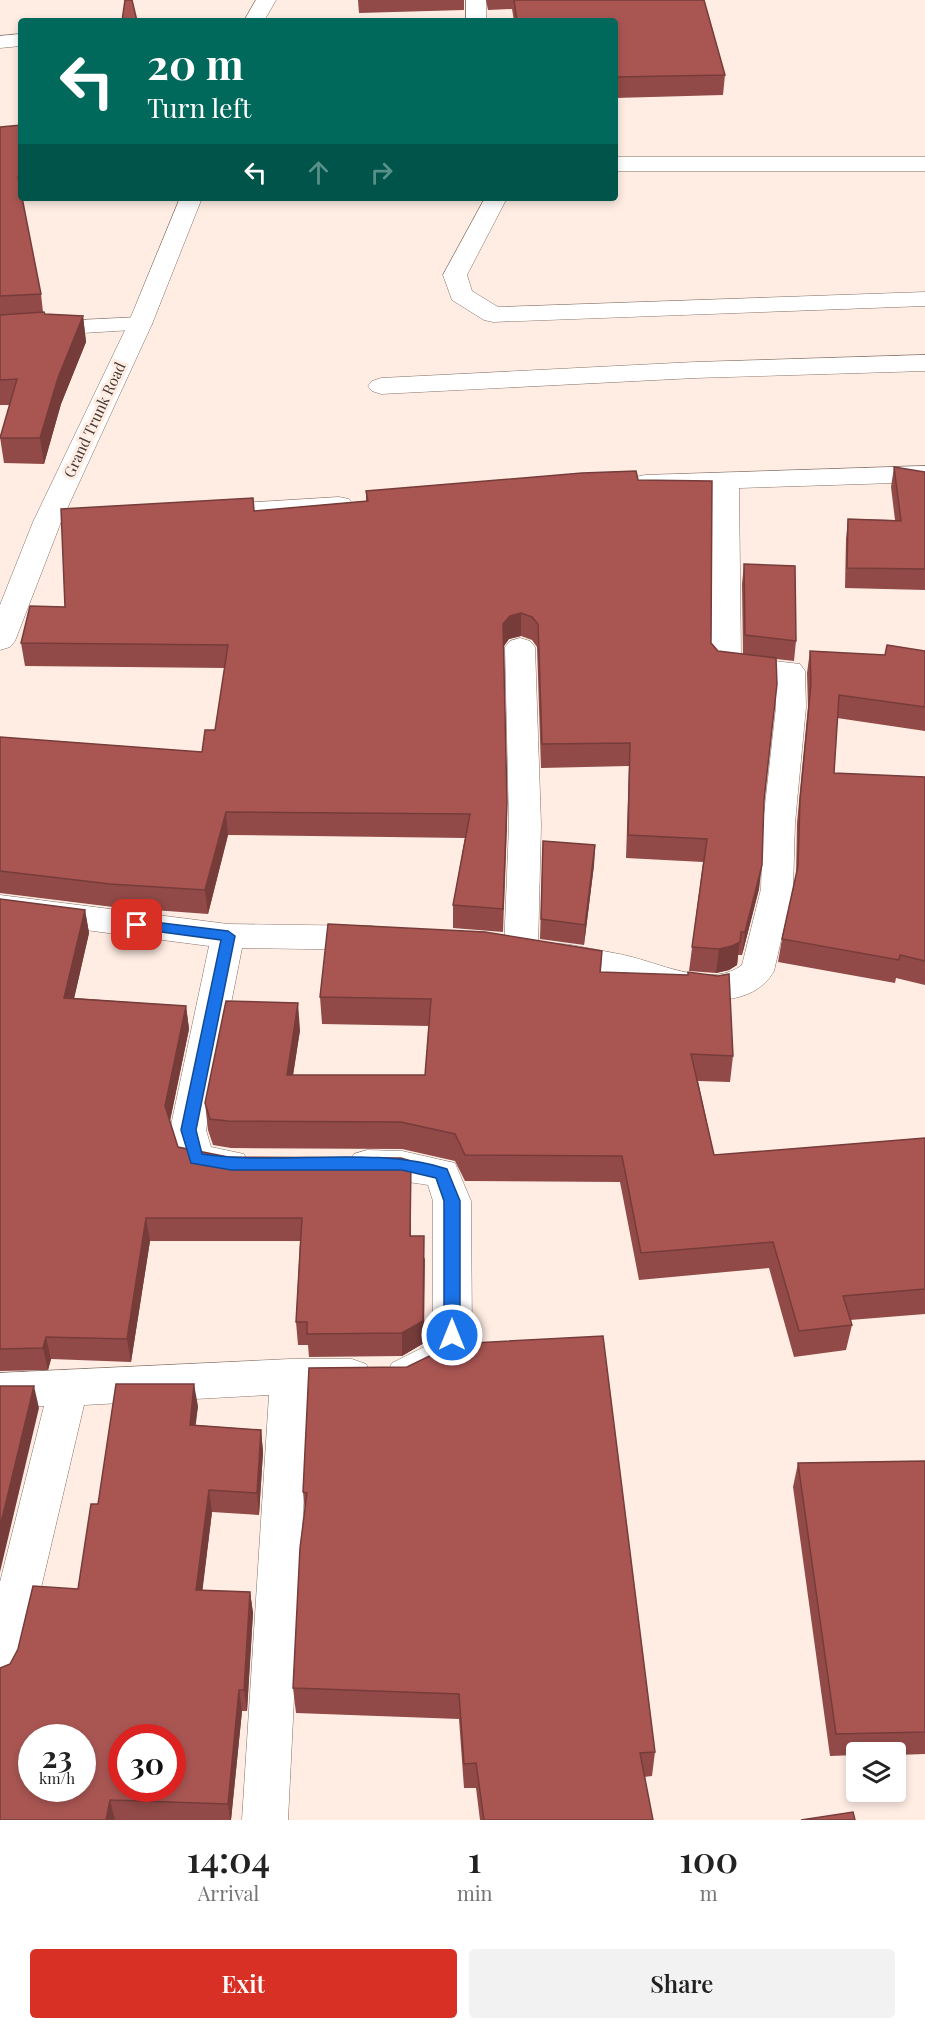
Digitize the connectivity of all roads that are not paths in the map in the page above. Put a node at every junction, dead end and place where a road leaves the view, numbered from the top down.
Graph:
1 (266, 0) edge
2 (476, 0) edge
3 (256, 18) edge
4 (476, 18) edge
5 (18, 40) edge
6 (0, 42) edge
7 (618, 164) edge
8 (925, 164) edge
9 (190, 201) edge
10 (494, 201) edge
11 (925, 299) edge
12 (140, 324) junction
13 (0, 331) edge
14 (925, 363) edge
15 (381, 386) dead end
16 (925, 474) edge
17 (725, 480) junction
18 (625, 484) edge
19 (358, 504) edge
20 (179, 514) edge
21 (6, 605) edge
22 (0, 641) edge
23 (520, 647) dead end
24 (0, 907) edge
25 (228, 936) junction
26 (405, 940) edge
27 (265, 1164) edge
28 (334, 1164) edge
29 (290, 1376) junction
30 (0, 1390) edge
31 (68, 1390) junction
32 (0, 1669) edge
33 (265, 1820) edge

1 - 3 street
2 - 4 street
5 - 6 street
7 - 8 street
9 - 12 street, Grand Trunk Road
10 - 11 street
12 - 13 street
12 - 21 street, Grand Trunk Road
14 - 15 street
16 - 17 street
17 - 18 street
17 - 23 street
19 - 20 street
21 - 22 street, Grand Trunk Road
24 - 25 street
25 - 26 street
25 - 27 street
28 - 29 street
29 - 31 street
29 - 33 street
30 - 31 street
31 - 32 street

